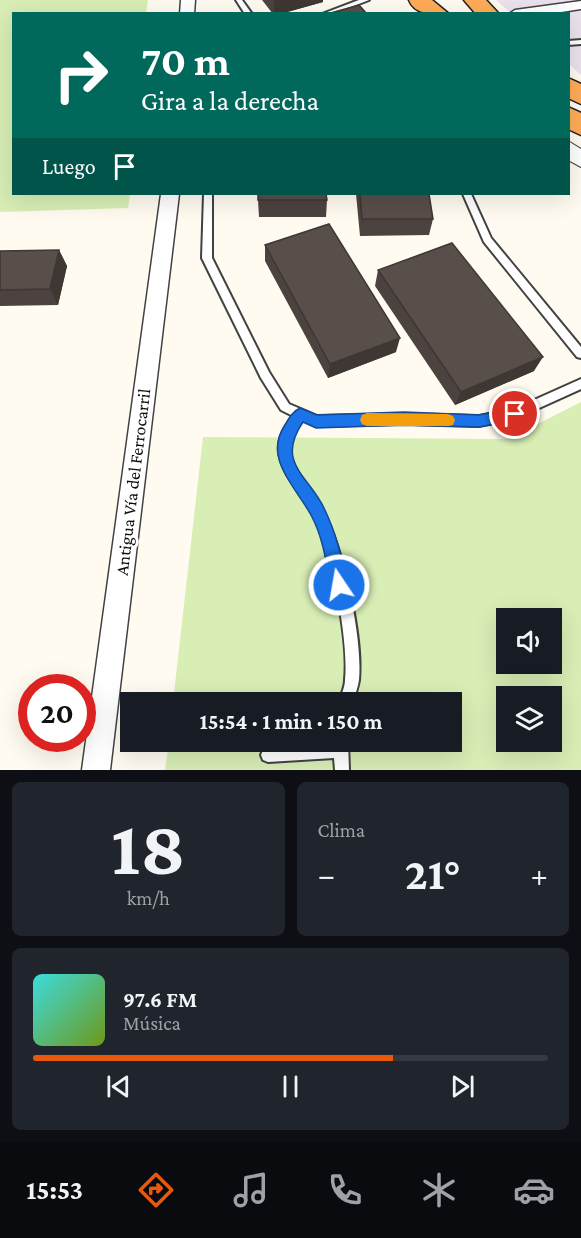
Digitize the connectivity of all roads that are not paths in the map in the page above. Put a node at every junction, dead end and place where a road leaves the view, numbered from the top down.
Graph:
1 (238, 0) edge
2 (366, 0) edge
3 (446, 0) edge
4 (474, 0) edge
5 (581, 4) edge
6 (247, 12) edge
7 (333, 12) edge
8 (458, 12) edge
9 (487, 12) edge
10 (528, 12) edge
11 (170, 195) edge
12 (208, 195) edge
13 (467, 195) edge
14 (581, 354) edge
15 (581, 384) edge
16 (300, 414) junction
17 (349, 692) edge
18 (292, 752) edge
19 (341, 752) edge
20 (268, 755) dead end
21 (96, 770) edge
22 (342, 770) edge

1 - 6 lane
2 - 7 lane
3 - 8 highway
4 - 9 highway
5 - 10 street
11 - 21 street, Antigua Vía del Ferrocarril
12 - 16 lane
13 - 14 lane
15 - 16 lane
16 - 17 lane
18 - 20 lane
19 - 22 lane

